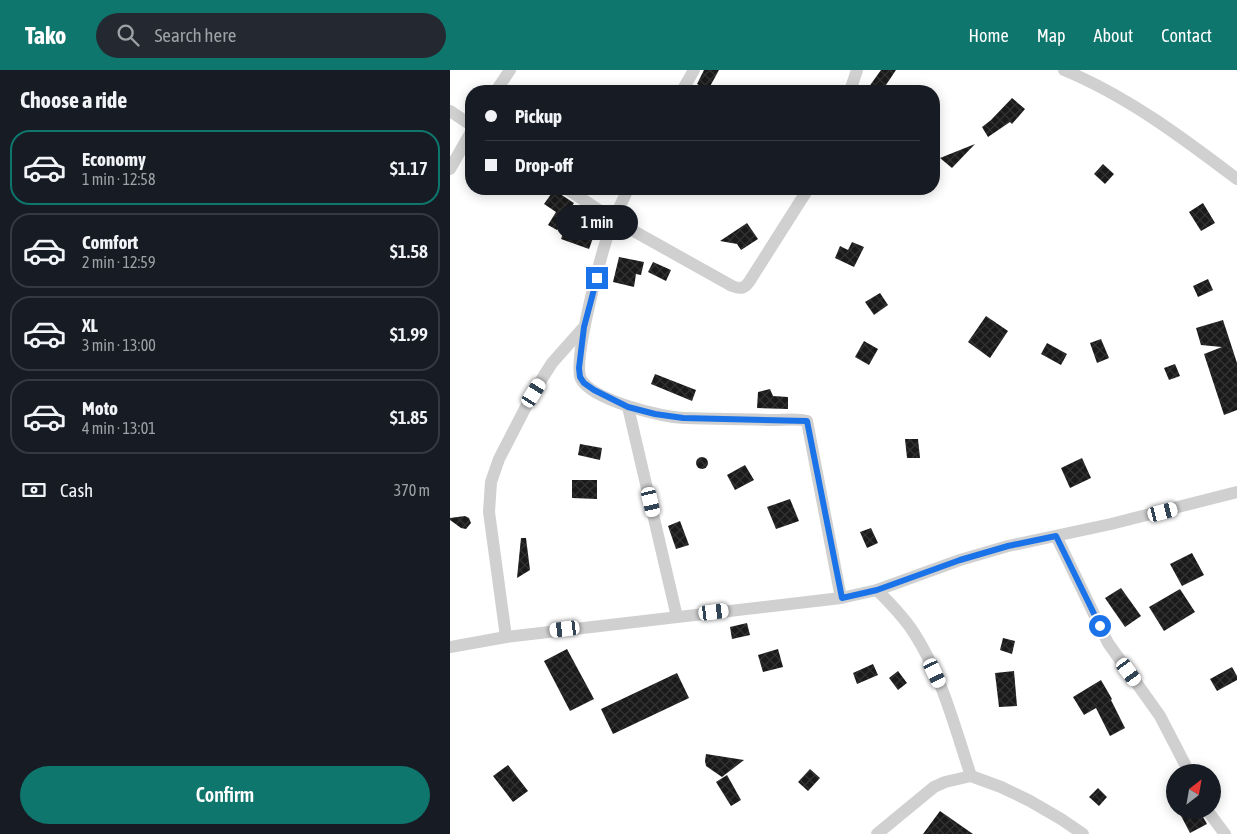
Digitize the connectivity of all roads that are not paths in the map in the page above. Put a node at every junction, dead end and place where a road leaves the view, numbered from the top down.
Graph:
1 (510, 70) edge
2 (694, 70) edge
3 (857, 70) edge
4 (1064, 70) edge
5 (500, 85) edge
6 (685, 85) edge
7 (852, 85) edge
8 (450, 111) edge
9 (465, 121) edge
10 (465, 143) edge
11 (450, 169) edge
12 (1237, 179) edge
13 (576, 195) edge
14 (625, 195) edge
15 (804, 195) edge
16 (614, 220) junction
17 (584, 327) junction
18 (628, 407) junction
19 (1237, 492) edge
20 (1056, 536) junction
21 (877, 590) junction
22 (842, 598) junction
23 (677, 616) junction
24 (506, 637) junction
25 (450, 647) edge
26 (1184, 764) edge
27 (971, 776) junction
28 (1214, 819) edge
29 (877, 834) edge
30 (1083, 834) edge
31 (1225, 834) edge

1 - 5 street
2 - 6 street
3 - 7 street
4 - 12 street
8 - 9 street
10 - 11 street
13 - 16 street
14 - 16 street
15 - 16 street
16 - 17 street
17 - 18 street
17 - 24 street
18 - 22 street
18 - 23 street
19 - 20 street
20 - 21 street
20 - 26 street
21 - 22 street
21 - 27 street
22 - 23 street
23 - 24 street
24 - 25 street
27 - 29 street
27 - 30 street
28 - 31 street

